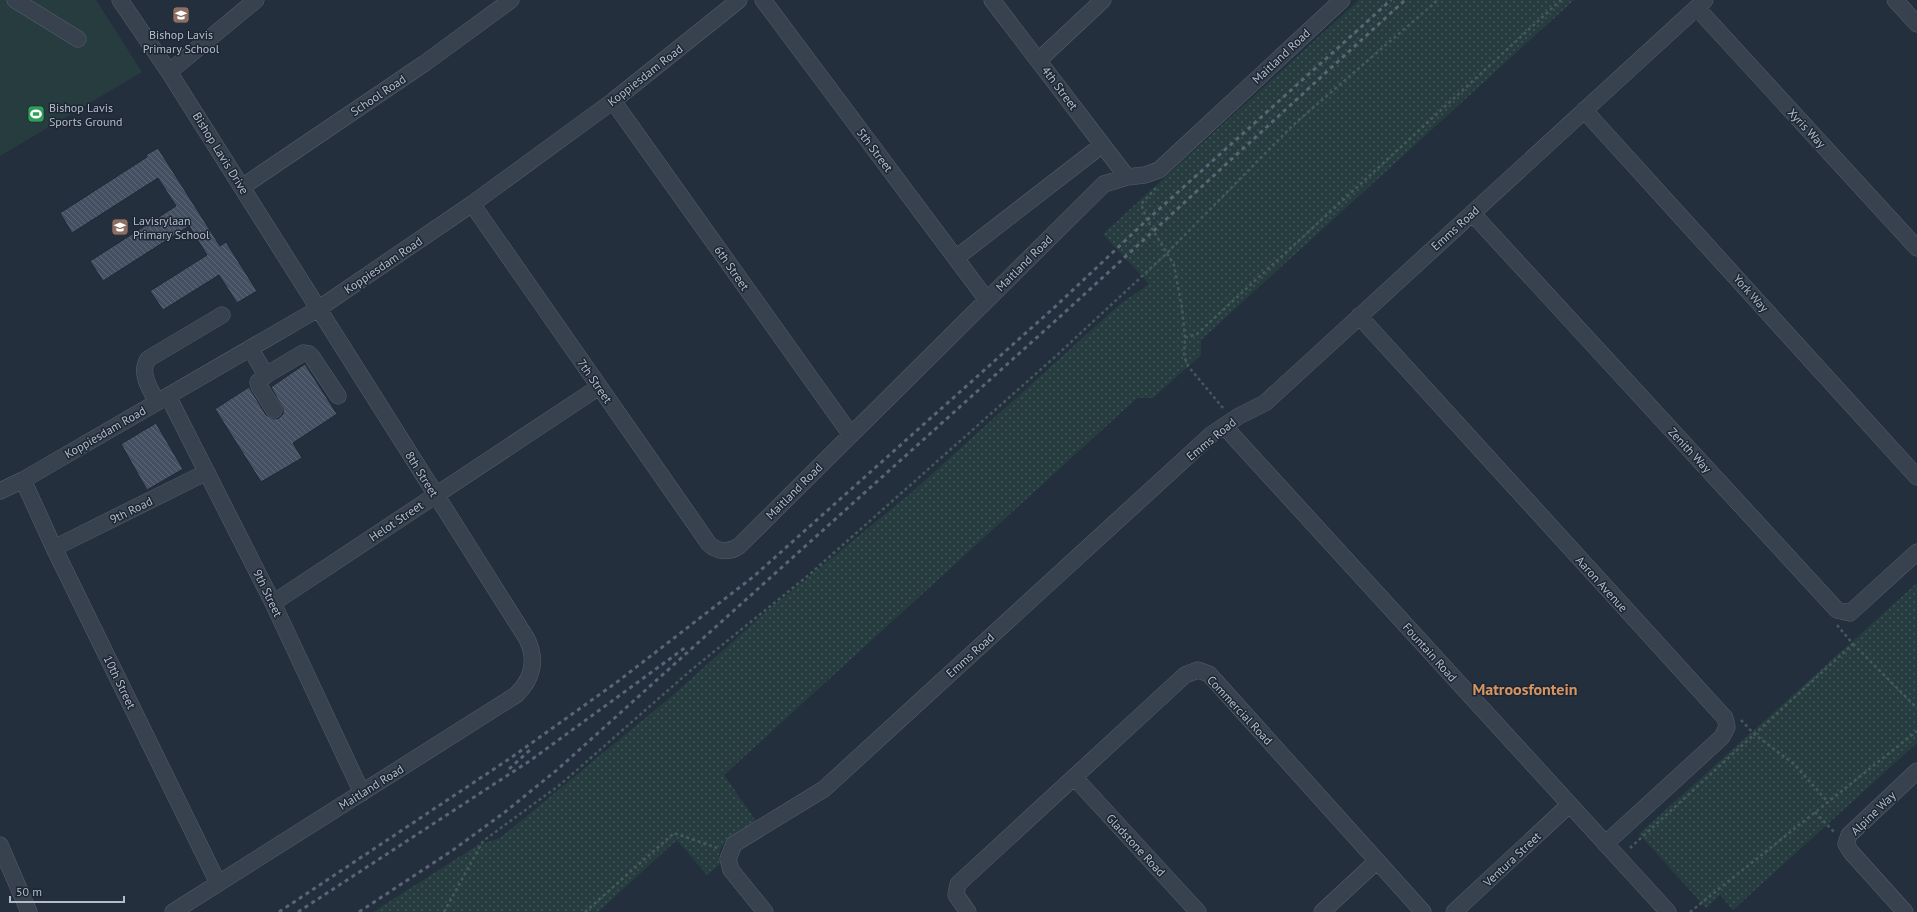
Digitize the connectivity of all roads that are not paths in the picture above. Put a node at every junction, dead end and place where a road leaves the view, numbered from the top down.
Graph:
1 (16, 0) edge
2 (120, 0) edge
3 (256, 0) edge
4 (511, 0) edge
5 (740, 0) edge
6 (763, 0) edge
7 (992, 0) edge
8 (1103, 0) edge
9 (1342, 0) edge
10 (1895, 0) edge
11 (1701, 4) edge
12 (1917, 24) edge
13 (78, 40) dead end
14 (1039, 60) junction
15 (170, 72) junction
16 (613, 101) junction
17 (1584, 110) junction
18 (1102, 145) junction
19 (1127, 177) junction
20 (242, 188) junction
21 (472, 204) junction
22 (1472, 214) junction
23 (1917, 248) edge
24 (956, 258) junction
25 (987, 300) junction
26 (318, 309) junction
27 (222, 315) dead end
28 (1359, 316) junction
29 (250, 348) junction
30 (266, 375) junction
31 (599, 387) junction
32 (338, 396) dead end
33 (162, 399) junction
34 (274, 410) dead end
35 (1229, 423) junction
36 (851, 435) junction
37 (207, 472) junction
38 (1917, 477) edge
39 (23, 480) junction
40 (0, 491) edge
41 (435, 494) junction
42 (54, 548) junction
43 (723, 551) joint
44 (1917, 552) edge
45 (273, 603) junction
46 (527, 639) joint
47 (1917, 771) edge
48 (1074, 777) junction
49 (362, 793) junction
50 (1569, 805) junction
51 (1605, 844) junction
52 (0, 845) edge
53 (1377, 861) junction
54 (218, 884) junction
55 (29, 912) edge
56 (173, 912) edge
57 (765, 912) edge
58 (968, 912) edge
59 (1198, 912) edge
60 (1322, 912) edge
61 (1423, 912) edge
62 (1454, 912) edge
63 (1668, 912) edge
64 (1905, 912) edge

1 - 13 street
2 - 15 street, Bishop Lavis Drive
3 - 15 street
4 - 20 street, School Road
5 - 16 street, Koppiesdam Road
6 - 24 street, 5th Street
7 - 14 street, 4th Street
8 - 14 street
9 - 19 street, Maitland Road
10 - 12 street
11 - 17 street, Emms Road
11 - 23 street, Xyris Way
14 - 18 street, 4th Street
15 - 20 street, Bishop Lavis Drive
16 - 21 street, Koppiesdam Road
16 - 36 street, 6th Street
17 - 22 street, Emms Road
17 - 38 street, York Way
18 - 19 street, 4th Street
18 - 24 street
19 - 25 street, Maitland Road
20 - 26 street, Bishop Lavis Drive
21 - 26 street, Koppiesdam Road
21 - 31 street, 7th Street
22 - 28 street, Emms Road
22 - 44 street, Zenith Way
24 - 25 street, 5th Street
25 - 36 street, Maitland Road
26 - 29 street, Koppiesdam Road
26 - 41 street, 8th Street
27 - 33 street, 9th Street
28 - 35 street, Emms Road
28 - 51 street, Aaron Avenue
29 - 30 street
29 - 33 street, Koppiesdam Road
30 - 32 street
30 - 34 street
31 - 41 street, Helot Street
31 - 43 street, 7th Street
33 - 37 street, 9th Street
33 - 39 street, Koppiesdam Road
35 - 50 street, Fountain Road
35 - 57 street, Emms Road
36 - 43 street, Maitland Road
37 - 42 street, 9th Road
37 - 45 street, 9th Street
39 - 40 street, Koppiesdam Road
39 - 42 street, 10th Street
41 - 45 street, Helot Street
41 - 46 street, 8th Street
42 - 54 street, 10th Street
45 - 49 street, 9th Street
46 - 49 street, Maitland Road
47 - 64 street, Alpine Way
48 - 53 street, Commercial Road
48 - 58 street, Commercial Road
48 - 59 street, Gladstone Road
49 - 54 street, Maitland Road
50 - 51 street, Fountain Road
50 - 62 street, Ventura Street
51 - 63 street, Fountain Road
52 - 55 street
53 - 60 street
53 - 61 street, Commercial Road
54 - 56 street, Maitland Road

